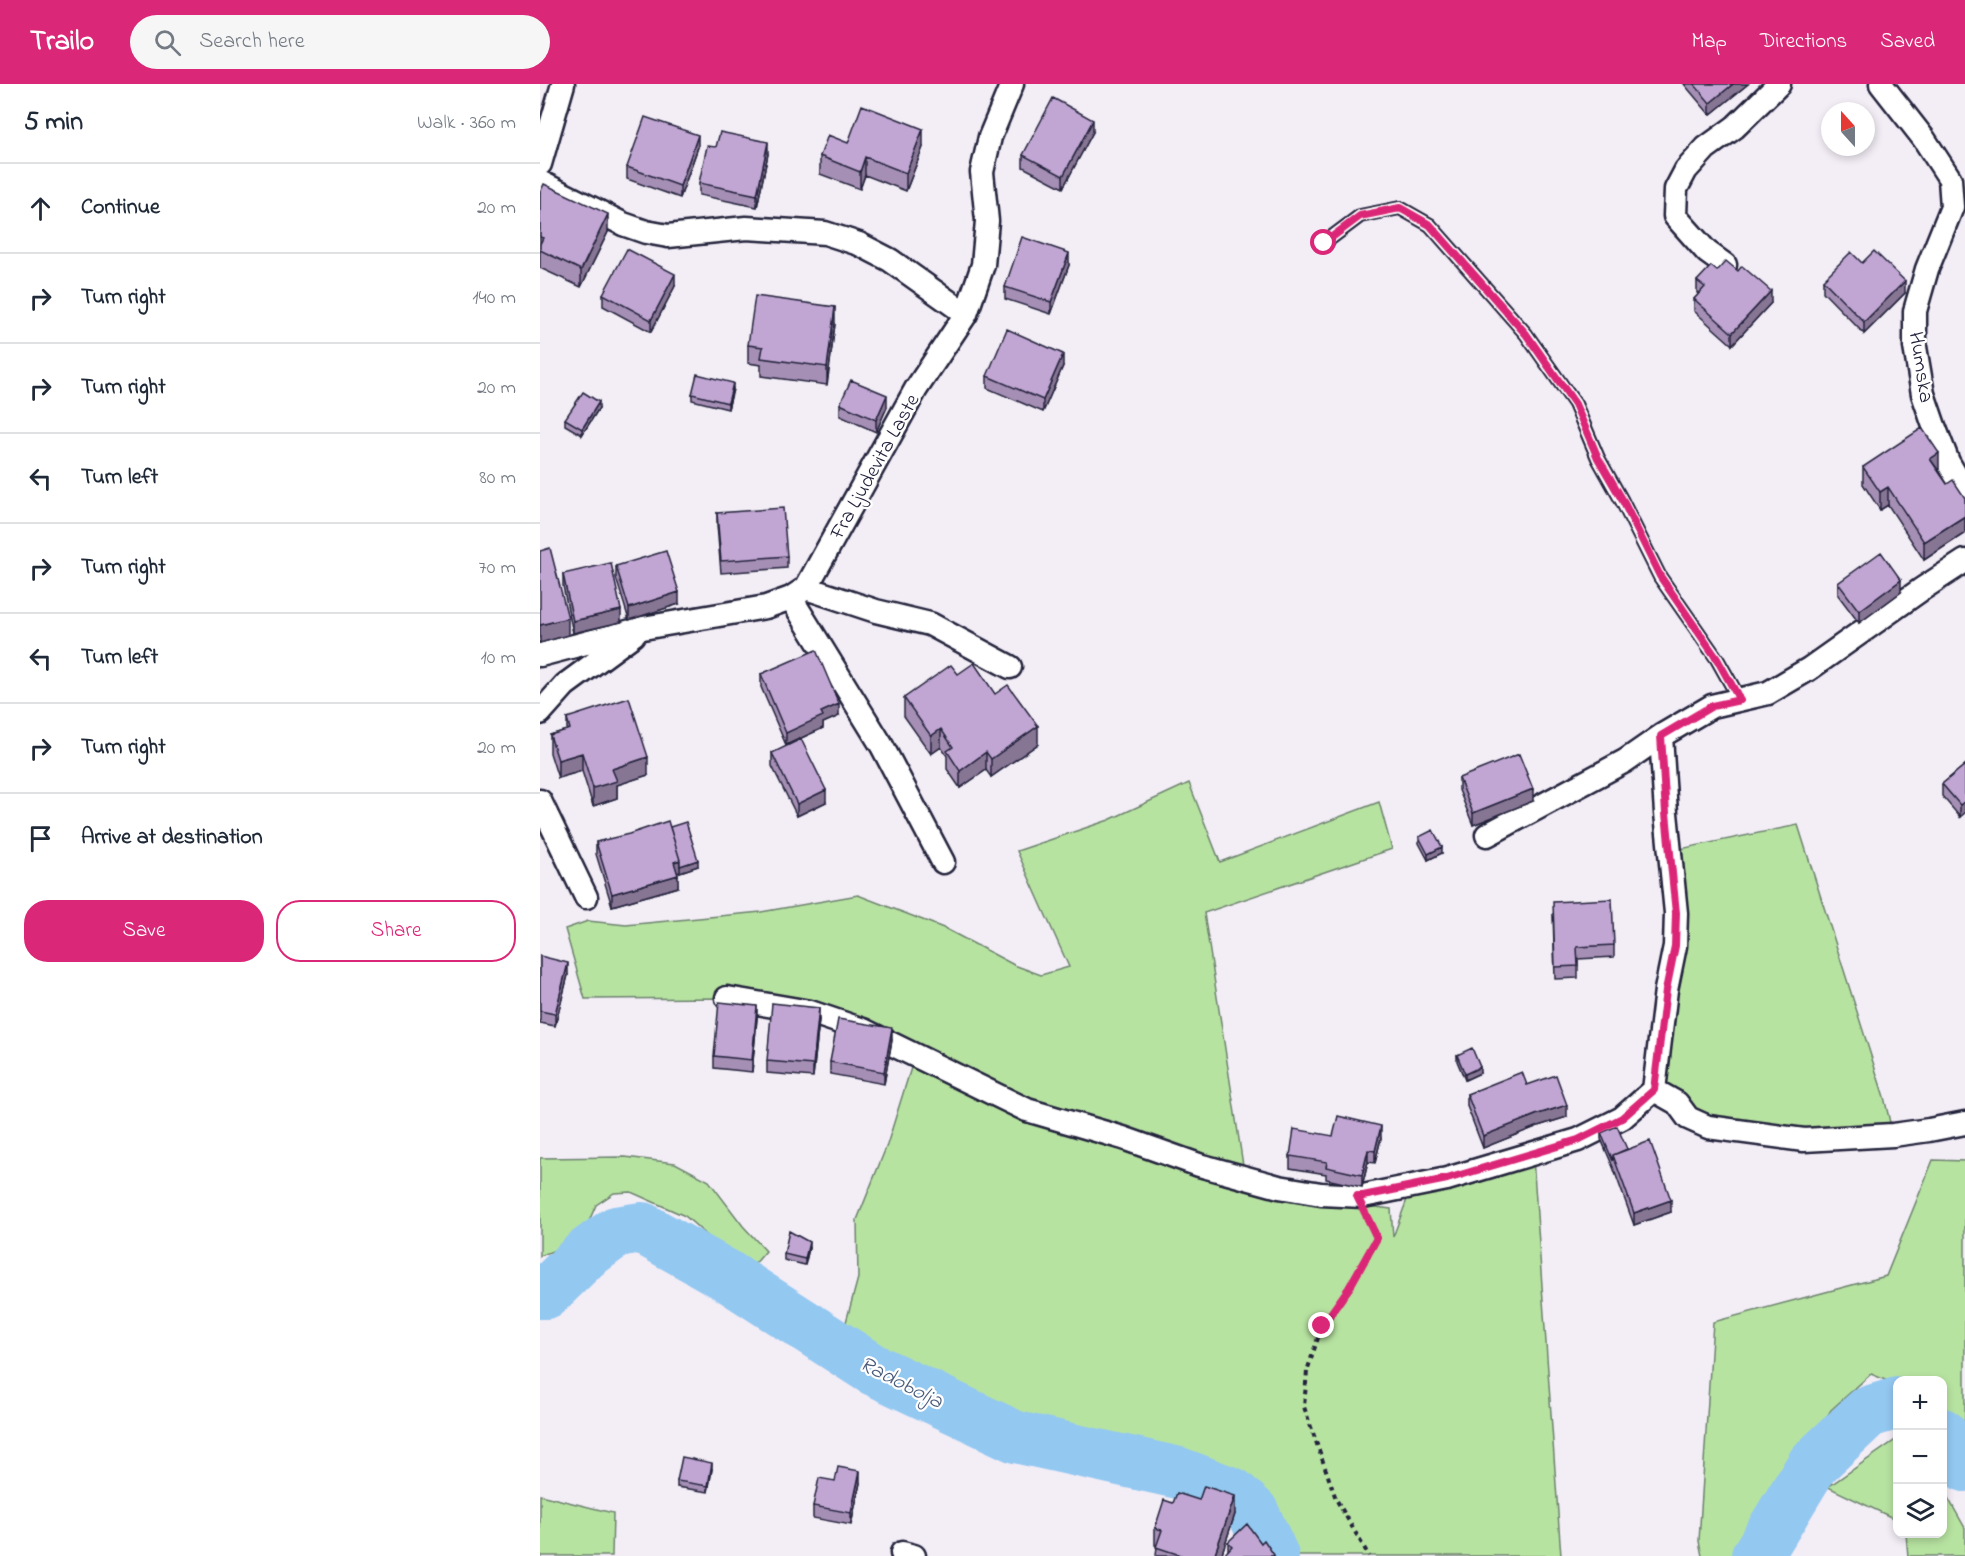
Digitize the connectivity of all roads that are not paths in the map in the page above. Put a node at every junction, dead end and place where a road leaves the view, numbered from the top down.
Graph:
1 (562, 84) edge
2 (1012, 84) edge
3 (1779, 84) edge
4 (1881, 84) edge
5 (540, 165) edge
6 (540, 182) edge
7 (1324, 243) dead end
8 (1725, 265) edge
9 (966, 314) junction
10 (1965, 491) edge
11 (1965, 561) edge
12 (799, 593) junction
13 (643, 628) junction
14 (540, 655) edge
15 (1010, 667) dead end
16 (1740, 700) junction
17 (540, 712) edge
18 (1661, 736) junction
19 (540, 801) edge
20 (1487, 835) dead end
21 (943, 862) dead end
22 (586, 897) dead end
23 (727, 998) dead end
24 (1654, 1090) junction
25 (1965, 1123) edge

1 - 5 street
2 - 9 street, Fra Ljudevita Laste
3 - 8 street
4 - 10 street, Humska
6 - 9 street
7 - 16 lane
9 - 12 street, Fra Ljudevita Laste
11 - 16 street
12 - 13 street
12 - 15 street
12 - 21 street
13 - 14 street
13 - 17 street
16 - 18 street
18 - 20 street
18 - 24 street
19 - 22 street
23 - 24 street
24 - 25 street

